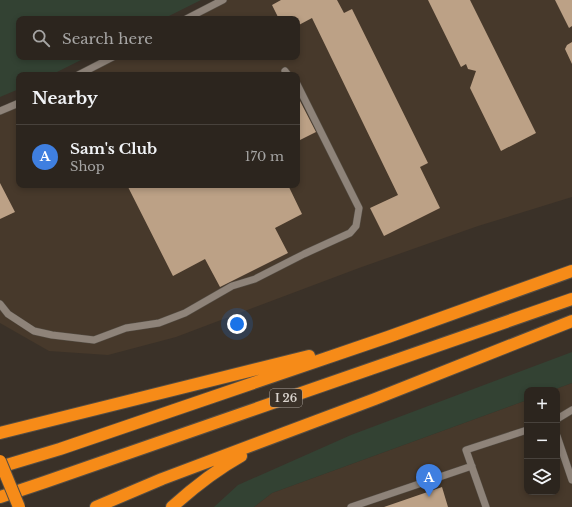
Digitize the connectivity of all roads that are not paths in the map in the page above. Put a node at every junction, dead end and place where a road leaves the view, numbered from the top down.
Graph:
1 (223, 0) edge
2 (192, 16) edge
3 (107, 60) edge
4 (84, 72) edge
5 (300, 90) edge
6 (16, 104) edge
7 (0, 111) edge
8 (572, 271) edge
9 (572, 299) edge
10 (0, 304) edge
11 (572, 321) edge
12 (388, 337) junction
13 (572, 410) edge
14 (560, 417) edge
15 (524, 431) edge
16 (0, 433) edge
17 (271, 438) junction
18 (560, 445) edge
19 (0, 461) edge
20 (472, 466) junction
21 (0, 468) edge
22 (572, 480) edge
23 (0, 497) edge
24 (19, 507) edge
25 (96, 507) edge
26 (172, 507) edge
27 (351, 507) edge
28 (486, 507) edge

1 - 2 street
3 - 4 street
5 - 10 street
6 - 7 street
8 - 12 highway, I 26
9 - 23 highway, I 26
11 - 17 highway
12 - 16 highway
12 - 21 highway, I 26
13 - 14 street
15 - 20 street
17 - 25 highway
17 - 26 highway
18 - 22 street
19 - 24 highway, bridge
20 - 27 street
20 - 28 street

